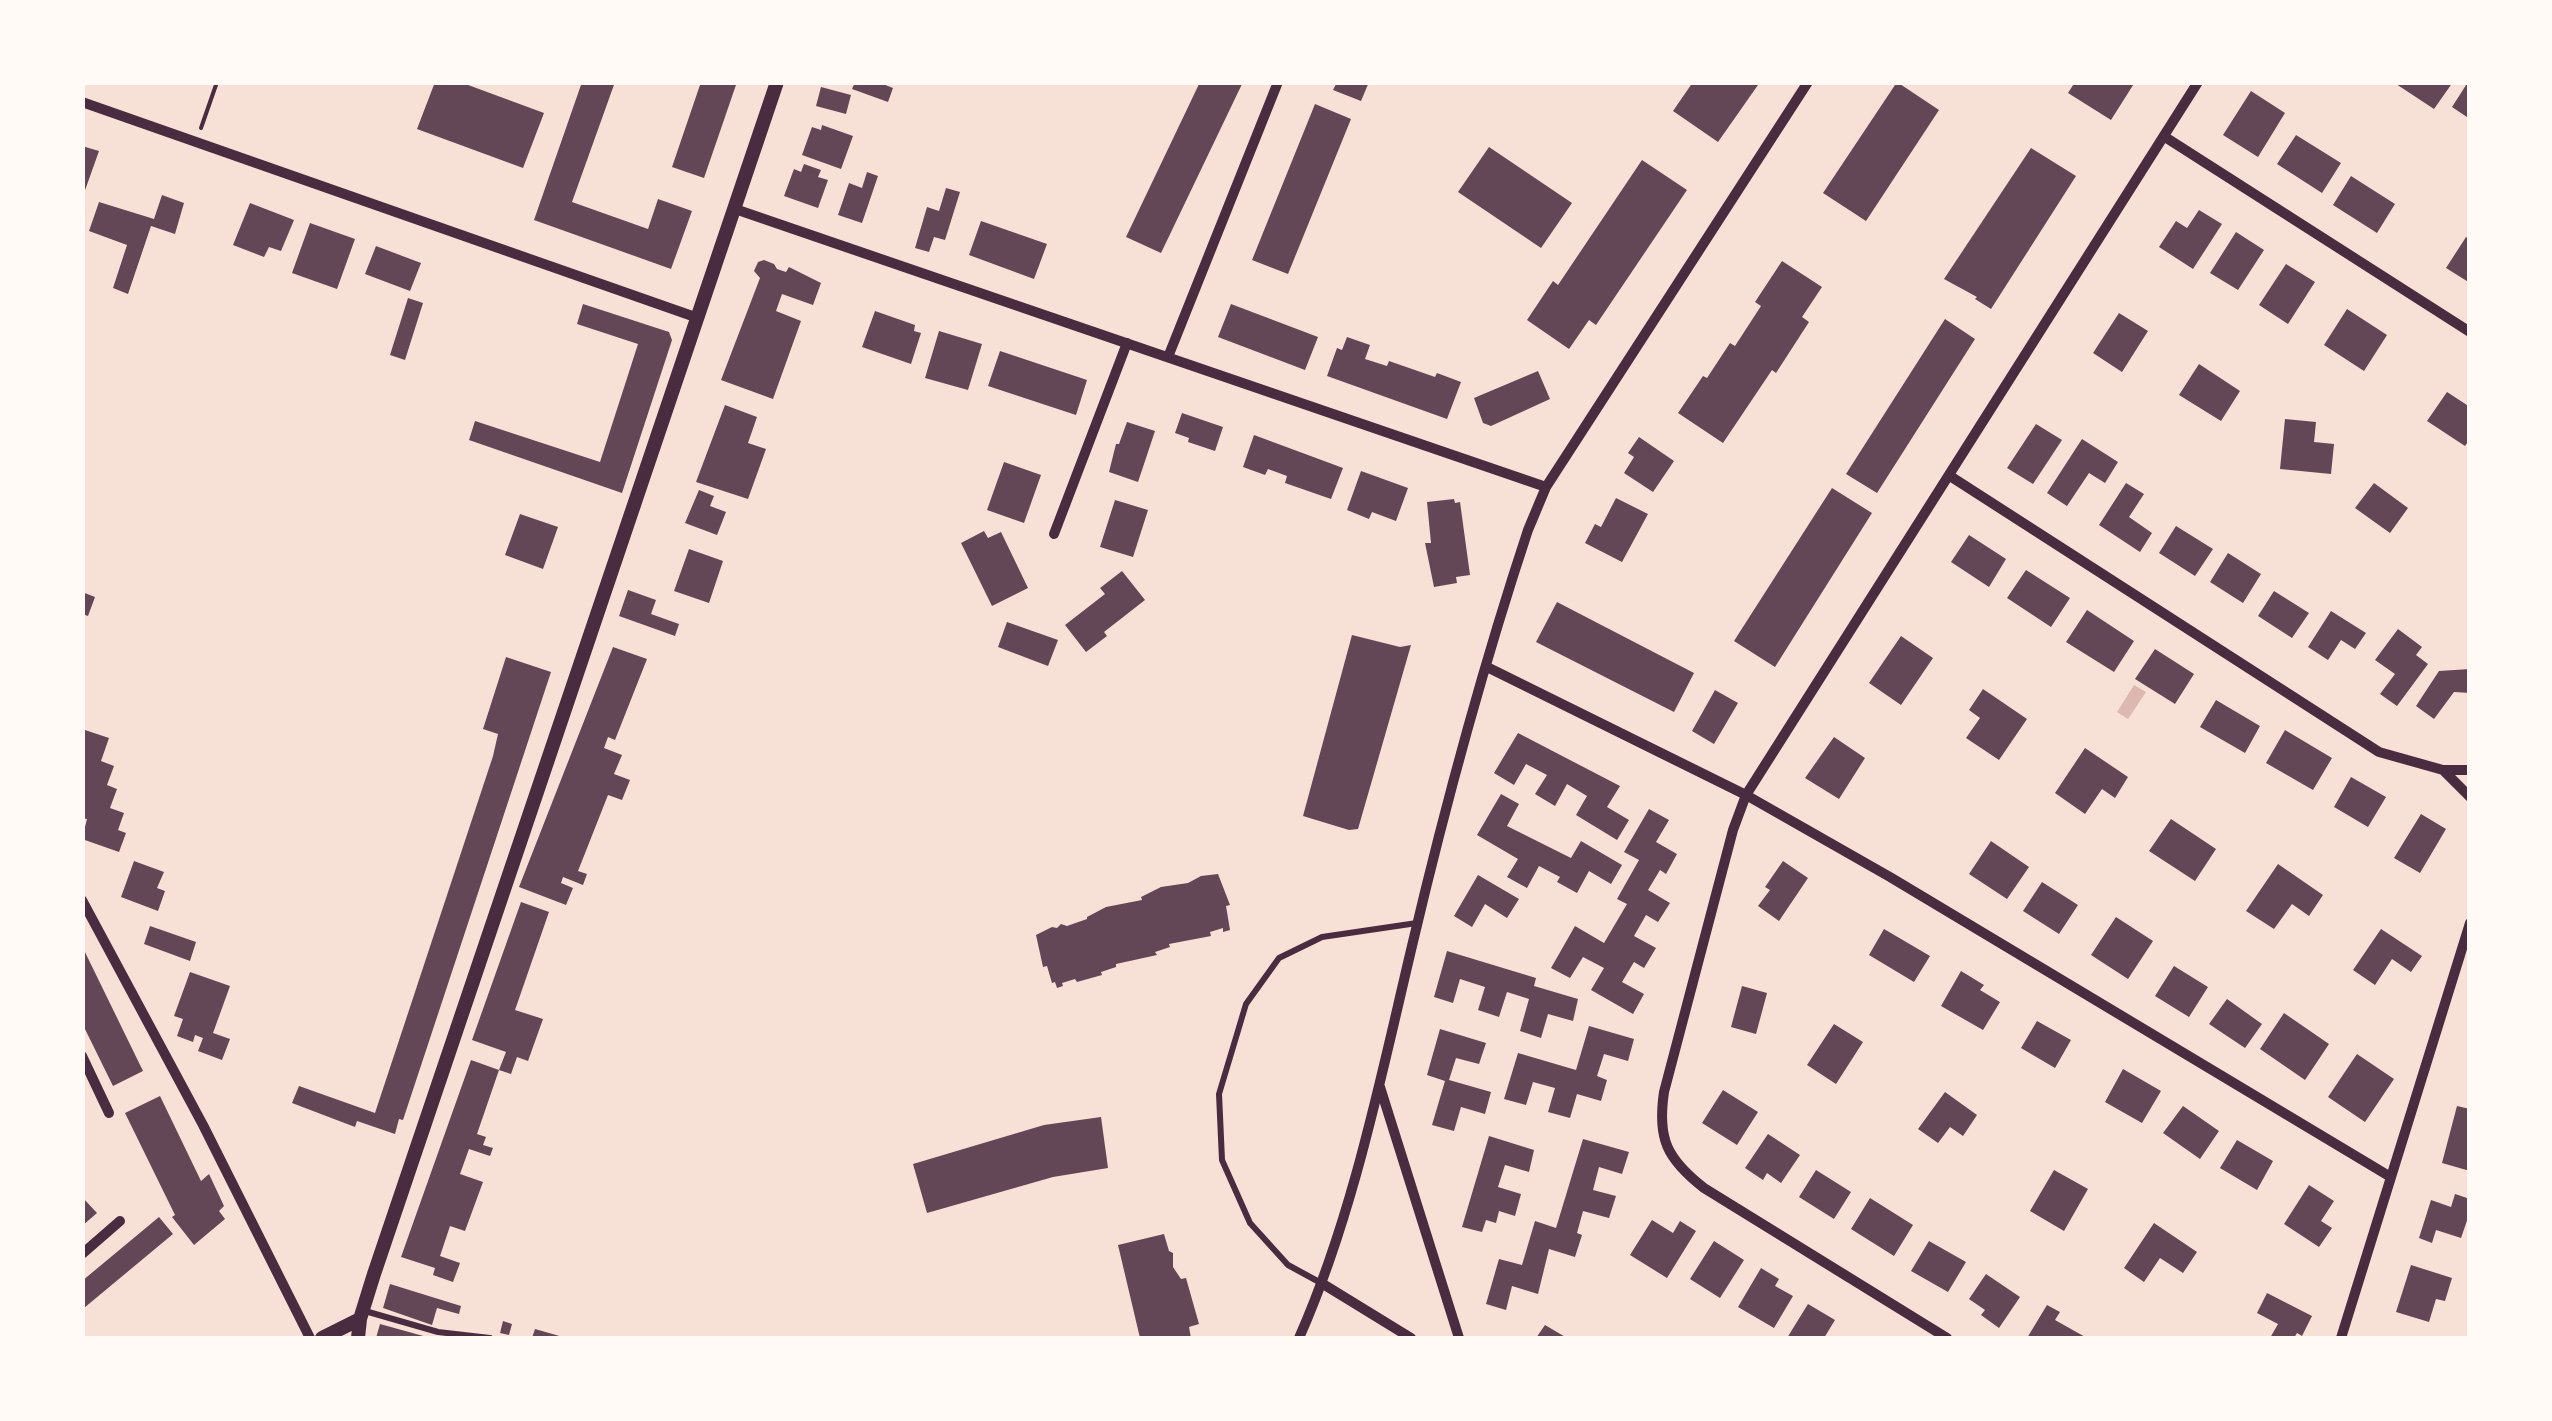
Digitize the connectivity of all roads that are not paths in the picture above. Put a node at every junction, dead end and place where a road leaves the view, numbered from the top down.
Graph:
1 (777, 82) edge
2 (1278, 82) edge
3 (1808, 82) edge
4 (2198, 82) edge
5 (82, 102) edge
6 (2165, 137) junction
7 (735, 208) junction
8 (698, 318) junction
9 (2470, 332) edge
10 (1127, 343) junction
11 (1168, 357) junction
12 (1950, 476) junction
13 (1546, 488) junction
14 (1054, 534) dead end
15 (1487, 668) junction
16 (2443, 770) junction
17 (2470, 770) edge
18 (1746, 795) junction
19 (2470, 797) edge
20 (82, 900) edge
21 (1417, 923) junction
22 (2470, 923) edge
23 (82, 1056) edge
24 (1379, 1083) junction
25 (109, 1112) dead end
26 (2389, 1176) junction
27 (120, 1221) dead end
28 (82, 1254) edge
29 (1323, 1284) junction
30 (361, 1314) junction
31 (310, 1338) edge
32 (322, 1338) edge
33 (358, 1338) edge
34 (490, 1338) edge
35 (1299, 1338) edge
36 (1411, 1338) edge
37 (1459, 1338) edge
38 (1947, 1338) edge
39 (2341, 1338) edge

1 - 7 street
2 - 11 street
3 - 13 street
4 - 6 street
5 - 8 street
6 - 9 street
6 - 12 street
7 - 8 street
7 - 10 street
8 - 30 street
10 - 11 street
10 - 14 street
11 - 13 street
12 - 16 street
12 - 18 street
13 - 15 street
15 - 18 street
15 - 21 street
16 - 17 street
16 - 19 street
18 - 26 street
18 - 38 street
20 - 31 street
21 - 24 street
21 - 29 lane
22 - 26 street
23 - 25 street
24 - 29 street
24 - 37 street
26 - 39 street
27 - 28 street
29 - 35 street
29 - 36 street
30 - 32 street
30 - 33 street
30 - 34 lane

